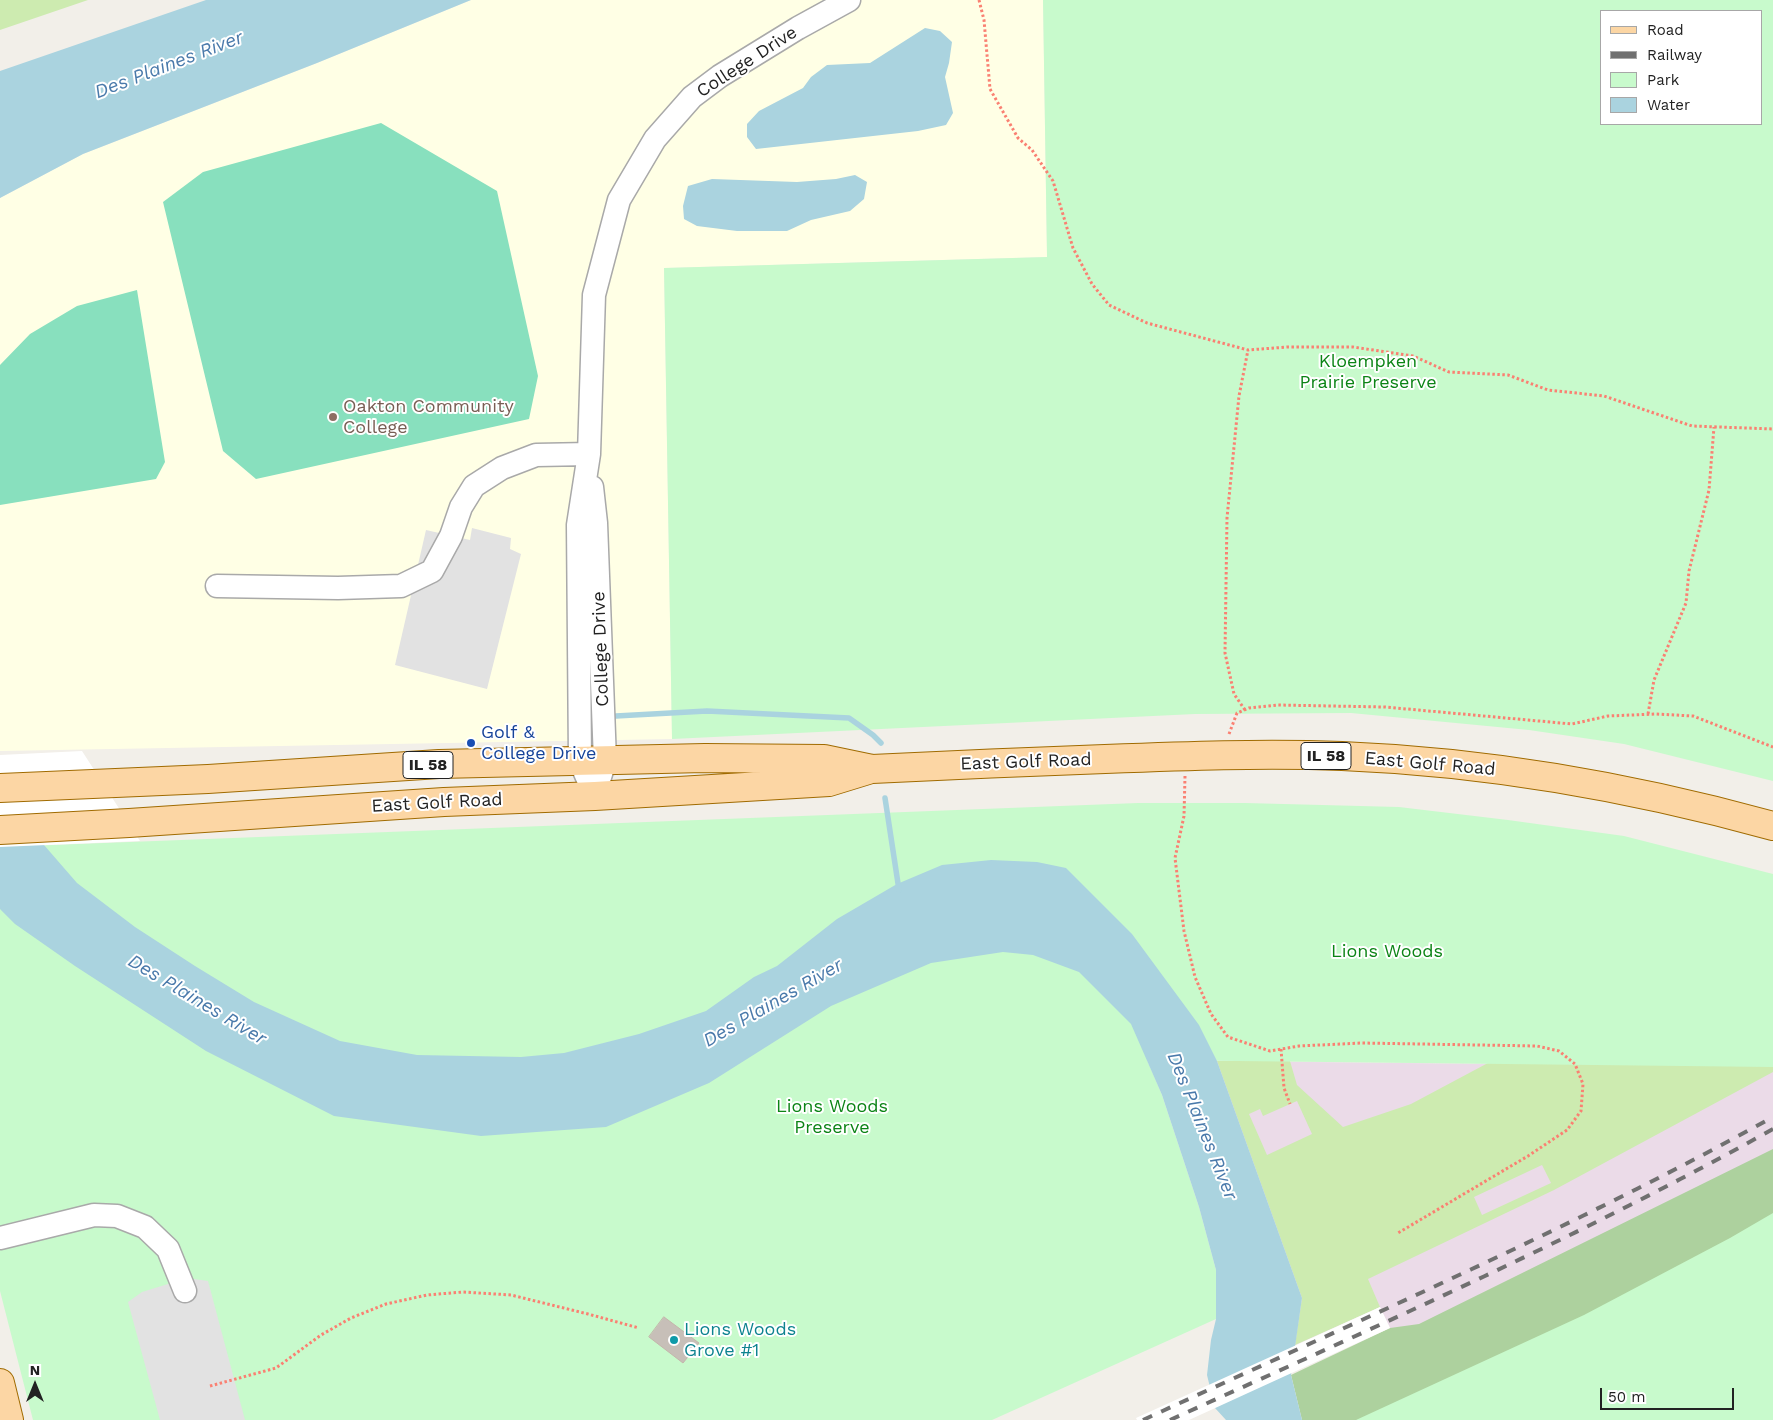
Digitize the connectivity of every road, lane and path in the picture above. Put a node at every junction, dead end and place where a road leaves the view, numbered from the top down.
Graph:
1 (849, 0) edge
2 (979, 0) edge
3 (1248, 350) junction
4 (1714, 427) junction
5 (1773, 429) edge
6 (589, 454) junction
7 (217, 586) dead end
8 (1245, 710) junction
9 (1648, 714) junction
10 (1773, 747) edge
11 (1221, 755) junction
12 (1185, 756) junction
13 (593, 761) junction
14 (872, 769) junction
15 (0, 788) edge
16 (595, 796) junction
17 (1773, 826) edge
18 (0, 830) edge
19 (1281, 1049) junction
20 (1290, 1104) dead end
21 (1398, 1232) dead end
22 (0, 1238) edge
23 (185, 1291) dead end
24 (639, 1328) dead end
25 (210, 1386) dead end

1 - 6 street, College Drive
2 - 3 path
3 - 4 path
3 - 8 path
4 - 5 path
4 - 9 path
6 - 7 street
6 - 13 street, College Drive
8 - 9 path
8 - 11 path
9 - 10 path
11 - 12 main road, East Golf Road / IL 58
11 - 17 main road, East Golf Road / IL 58
12 - 14 main road, East Golf Road / IL 58
12 - 19 path
13 - 14 main road, East Golf Road / IL 58
13 - 15 main road, East Golf Road / IL 58
13 - 16 street, College Drive
14 - 16 main road, East Golf Road / IL 58
16 - 18 main road, East Golf Road / IL 58
19 - 20 path
19 - 21 path
22 - 23 street
24 - 25 path

